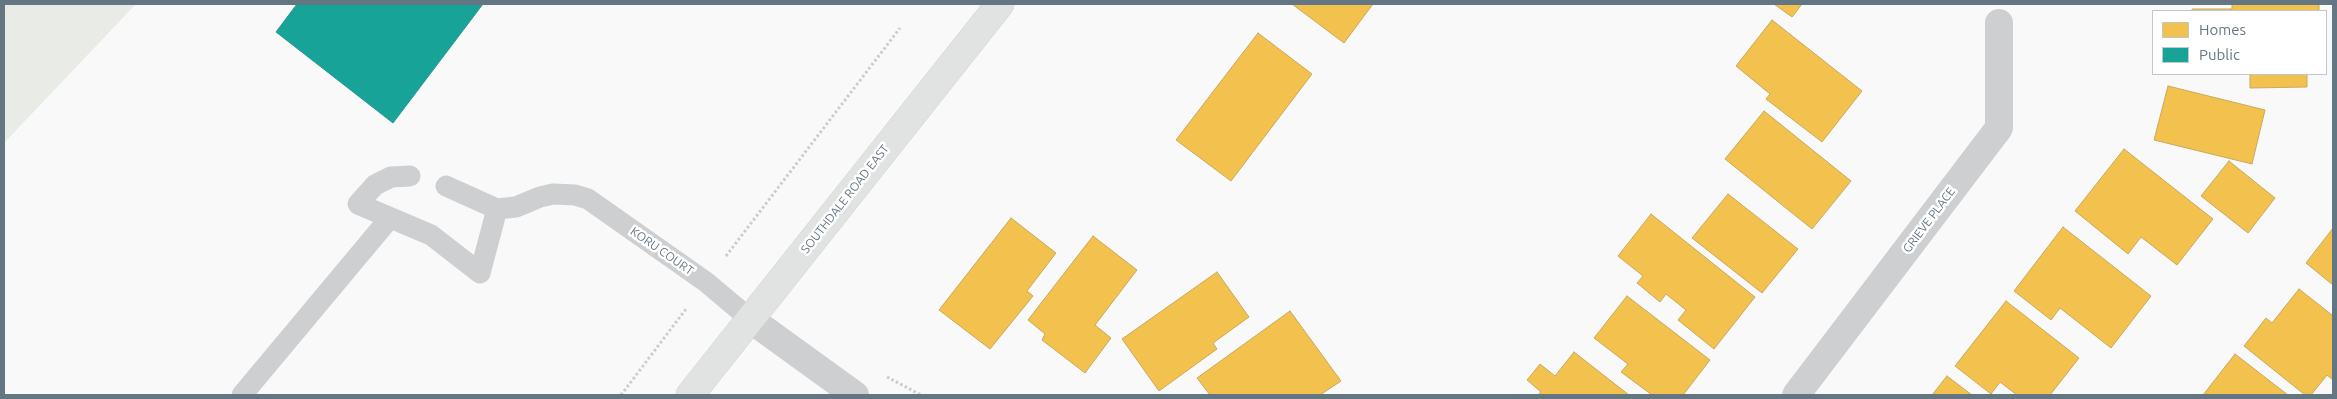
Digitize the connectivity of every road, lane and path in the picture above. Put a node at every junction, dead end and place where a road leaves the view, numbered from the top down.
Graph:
1 (1000, 4) edge
2 (1999, 23) dead end
3 (900, 28) dead end
4 (410, 176) dead end
5 (446, 186) dead end
6 (497, 209) junction
7 (389, 218) junction
8 (706, 282) junction
9 (750, 319) junction
10 (242, 395) edge
11 (620, 395) edge
12 (690, 395) edge
13 (855, 395) edge
14 (1796, 395) edge

1 - 9 main road, SOUTHDALE ROAD EAST
2 - 14 street, GRIEVE PLACE
3 - 8 path
4 - 7 lane
5 - 6 lane
6 - 7 lane
6 - 8 lane, KORU COURT
7 - 10 lane
8 - 9 lane, KORU COURT
8 - 11 path
9 - 12 main road, SOUTHDALE ROAD EAST
9 - 13 street, KORU COURT

